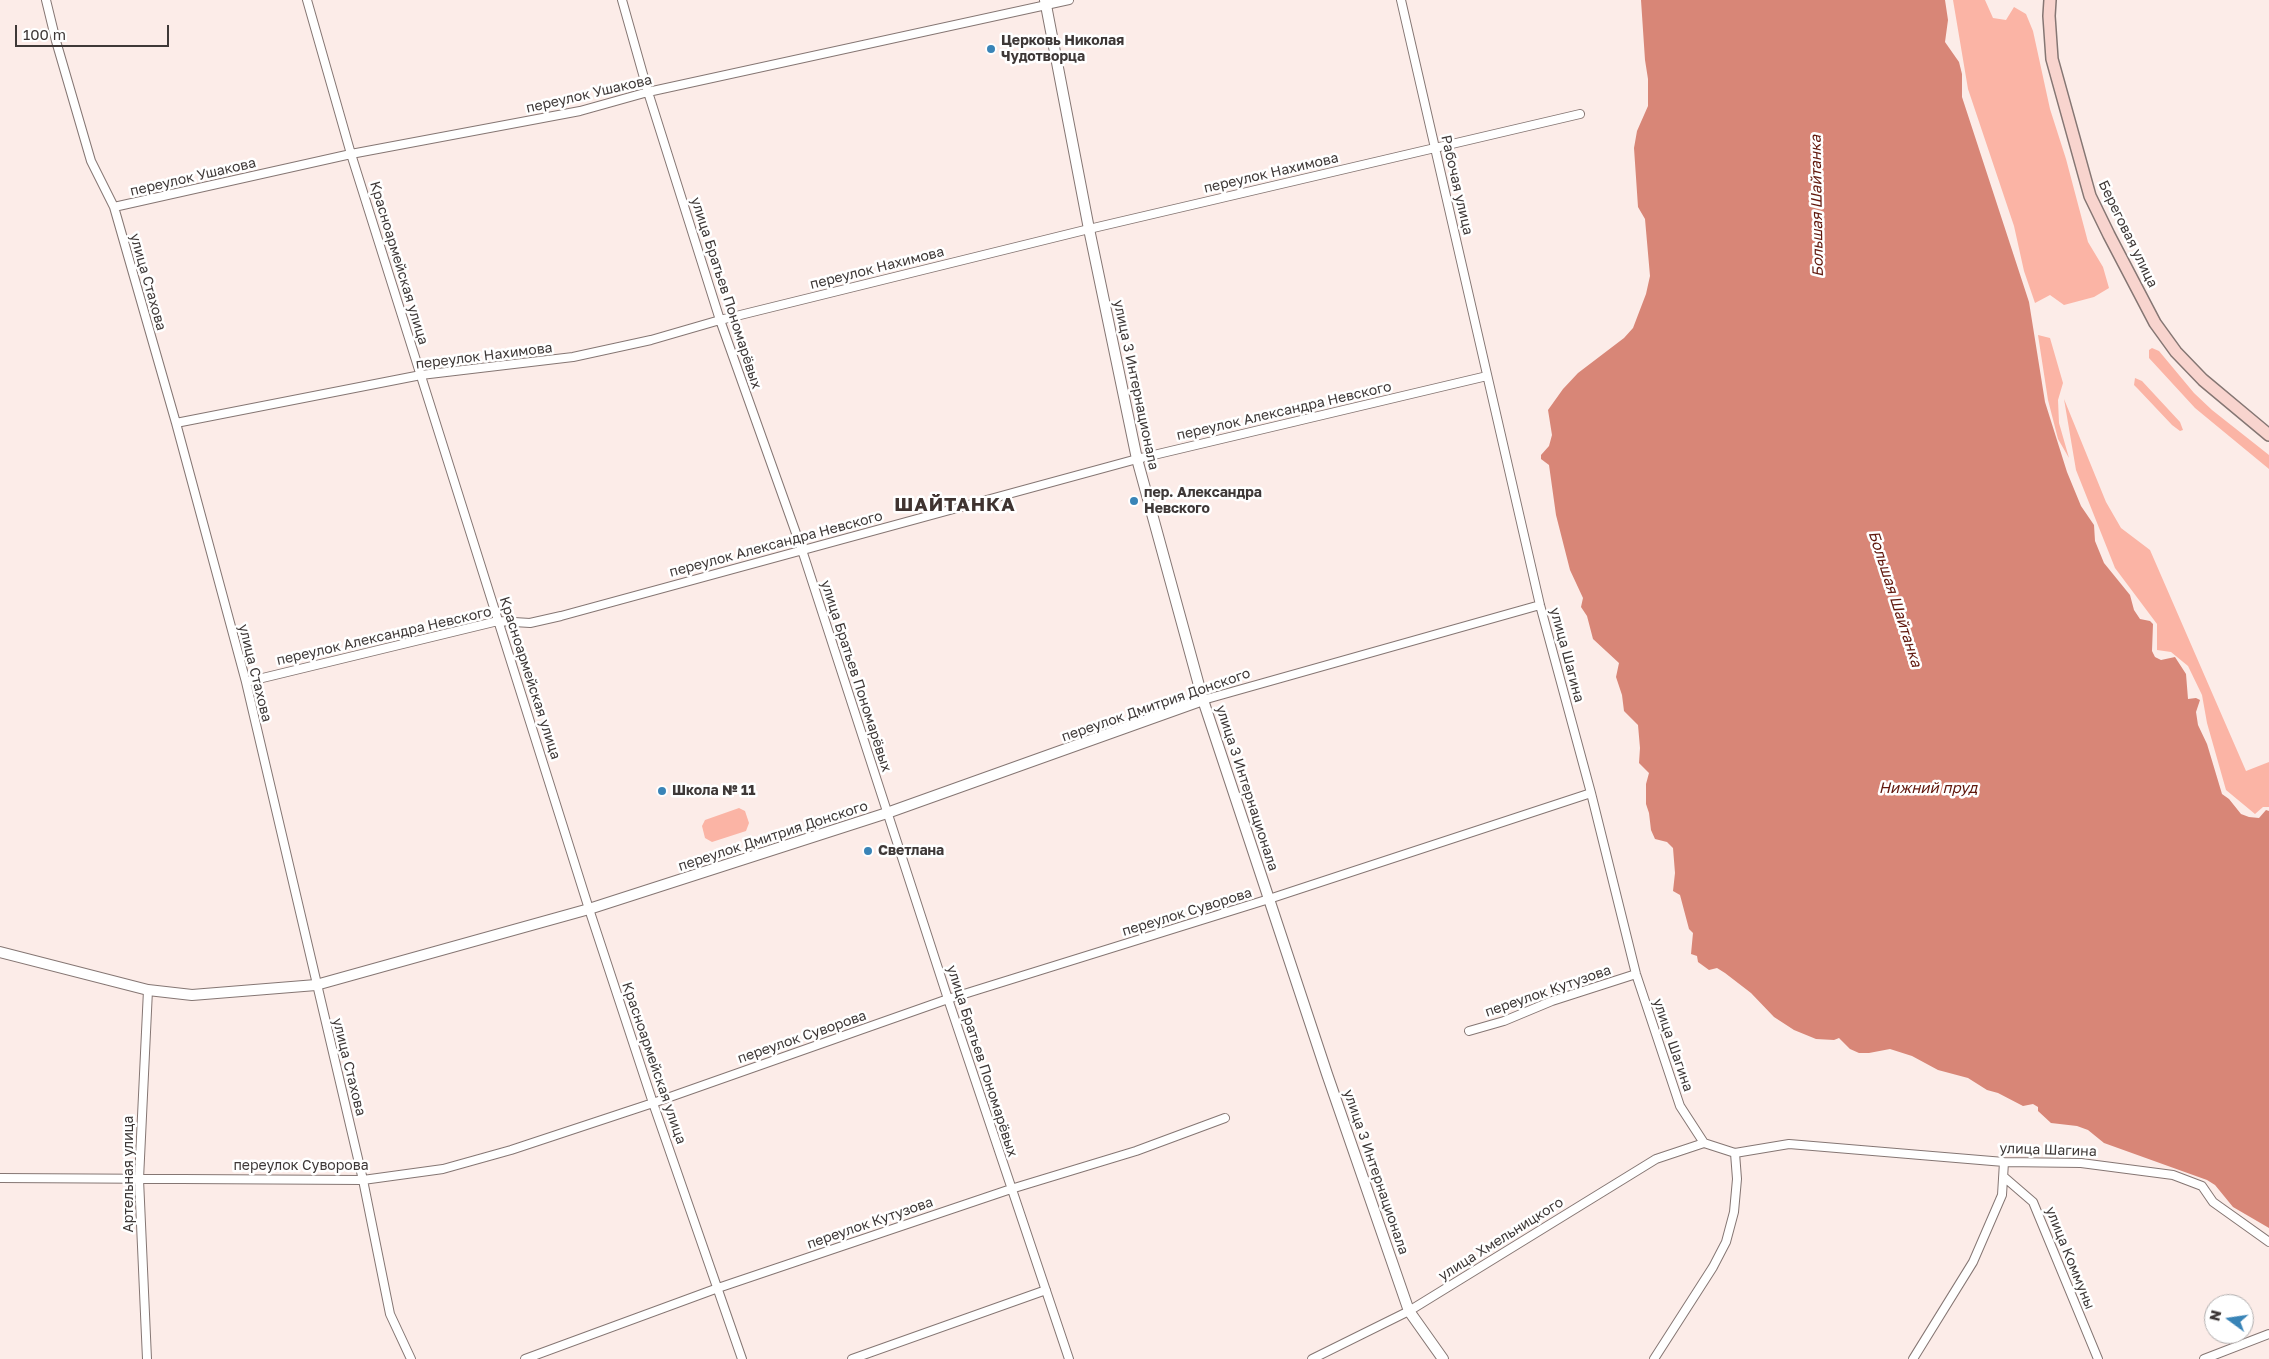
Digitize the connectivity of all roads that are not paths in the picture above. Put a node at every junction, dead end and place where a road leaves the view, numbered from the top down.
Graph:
1 (46, 0) edge
2 (307, 0) edge
3 (622, 0) edge
4 (1069, 0) edge
5 (1402, 0) edge
6 (2050, 0) edge
7 (1046, 3) edge
8 (648, 92) junction
9 (1580, 114) dead end
10 (1436, 148) junction
11 (351, 154) junction
12 (114, 207) junction
13 (1089, 229) junction
14 (720, 320) junction
15 (421, 375) junction
16 (1487, 376) junction
17 (176, 423) junction
18 (2269, 435) edge
19 (1137, 459) junction
20 (802, 550) junction
21 (1540, 605) junction
22 (498, 621) junction
23 (246, 682) junction
24 (1204, 700) junction
25 (1592, 793) junction
26 (887, 814) junction
27 (1269, 899) junction
28 (589, 909) junction
29 (0, 952) edge
30 (1636, 974) junction
31 (316, 985) junction
32 (148, 990) junction
33 (948, 999) junction
34 (1469, 1031) dead end
35 (653, 1103) junction
36 (1225, 1118) dead end
37 (1704, 1143) junction
38 (1736, 1153) junction
39 (2004, 1162) junction
40 (0, 1178) edge
41 (2004, 1178) junction
42 (139, 1179) junction
43 (363, 1180) junction
44 (1012, 1189) junction
45 (2269, 1242) edge
46 (718, 1288) junction
47 (1046, 1290) junction
48 (1409, 1310) junction
49 (2269, 1334) edge
50 (147, 1359) edge
51 (411, 1359) edge
52 (526, 1359) edge
53 (742, 1359) edge
54 (852, 1359) edge
55 (1070, 1359) edge
56 (1312, 1359) edge
57 (1443, 1359) edge
58 (1654, 1359) edge
59 (1913, 1359) edge
60 (2098, 1359) edge
61 (2204, 1359) edge

1 - 12 street, улица Стахова
2 - 11 street, Красноармейская улица
3 - 8 street, улица Братьев Пономарёвых
4 - 7 street, переулок Ушакова
5 - 10 street, Рабочая улица
6 - 18 main road, Береговая улица
7 - 8 street, переулок Ушакова
7 - 13 street, улица 3 Интернационала
8 - 11 street, переулок Ушакова
8 - 14 street, улица Братьев Пономарёвых
9 - 10 street, переулок Нахимова
10 - 13 street, переулок Нахимова
10 - 16 street, Рабочая улица
11 - 12 street, переулок Ушакова
11 - 15 street, Красноармейская улица
12 - 17 street, улица Стахова
13 - 14 street, переулок Нахимова
13 - 19 street, улица 3 Интернационала
14 - 15 street, переулок Нахимова
14 - 20 street, улица Братьев Пономарёвых
15 - 17 street, переулок Нахимова
15 - 22 street, Красноармейская улица
16 - 19 street, переулок Александра Невского
16 - 21 street, улица Шагина
17 - 23 street, улица Стахова
19 - 20 street, переулок Александра Невского
19 - 24 street, улица 3 Интернационала
20 - 22 street, переулок Александра Невского
20 - 26 street, улица Братьев Пономарёвых
21 - 24 street, переулок Дмитрия Донского
21 - 25 street, улица Шагина
22 - 23 street, переулок Александра Невского
22 - 28 street, Красноармейская улица
23 - 31 street, улица Стахова
24 - 26 street, переулок Дмитрия Донского
24 - 27 street, улица 3 Интернационала
25 - 27 street, переулок Суворова
25 - 30 street, улица Шагина
26 - 28 street, переулок Дмитрия Донского
26 - 33 street, улица Братьев Пономарёвых
27 - 33 street, переулок Суворова
27 - 48 street, улица 3 Интернационала
28 - 31 street, переулок Дмитрия Донского
28 - 35 street, Красноармейская улица
29 - 32 street, переулок Дмитрия Донского
30 - 34 street, переулок Кутузова
30 - 37 street, улица Шагина
31 - 32 street, переулок Дмитрия Донского
31 - 43 street, улица Стахова
32 - 42 street, Артельная улица
33 - 35 street, переулок Суворова
33 - 44 street, улица Братьев Пономарёвых
35 - 43 street, переулок Суворова
35 - 46 street, Красноармейская улица
36 - 44 street, переулок Кутузова
37 - 38 street, улица Шагина
37 - 48 street, улица Хмельницкого
38 - 39 street, улица Шагина
38 - 58 street
39 - 41 street
39 - 45 street, улица Шагина
40 - 42 street, переулок Суворова
41 - 59 street
41 - 60 street, улица Коммуны
42 - 43 street, переулок Суворова
42 - 50 street, Артельная улица
43 - 51 street, улица Стахова
44 - 46 street, переулок Кутузова
44 - 47 street, улица Братьев Пономарёвых
46 - 52 street, переулок Кутузова
46 - 53 street, Красноармейская улица
47 - 54 street
47 - 55 street, улица Братьев Пономарёвых
48 - 56 street, улица Хмельницкого
48 - 57 street, улица 3 Интернационала
49 - 61 street

